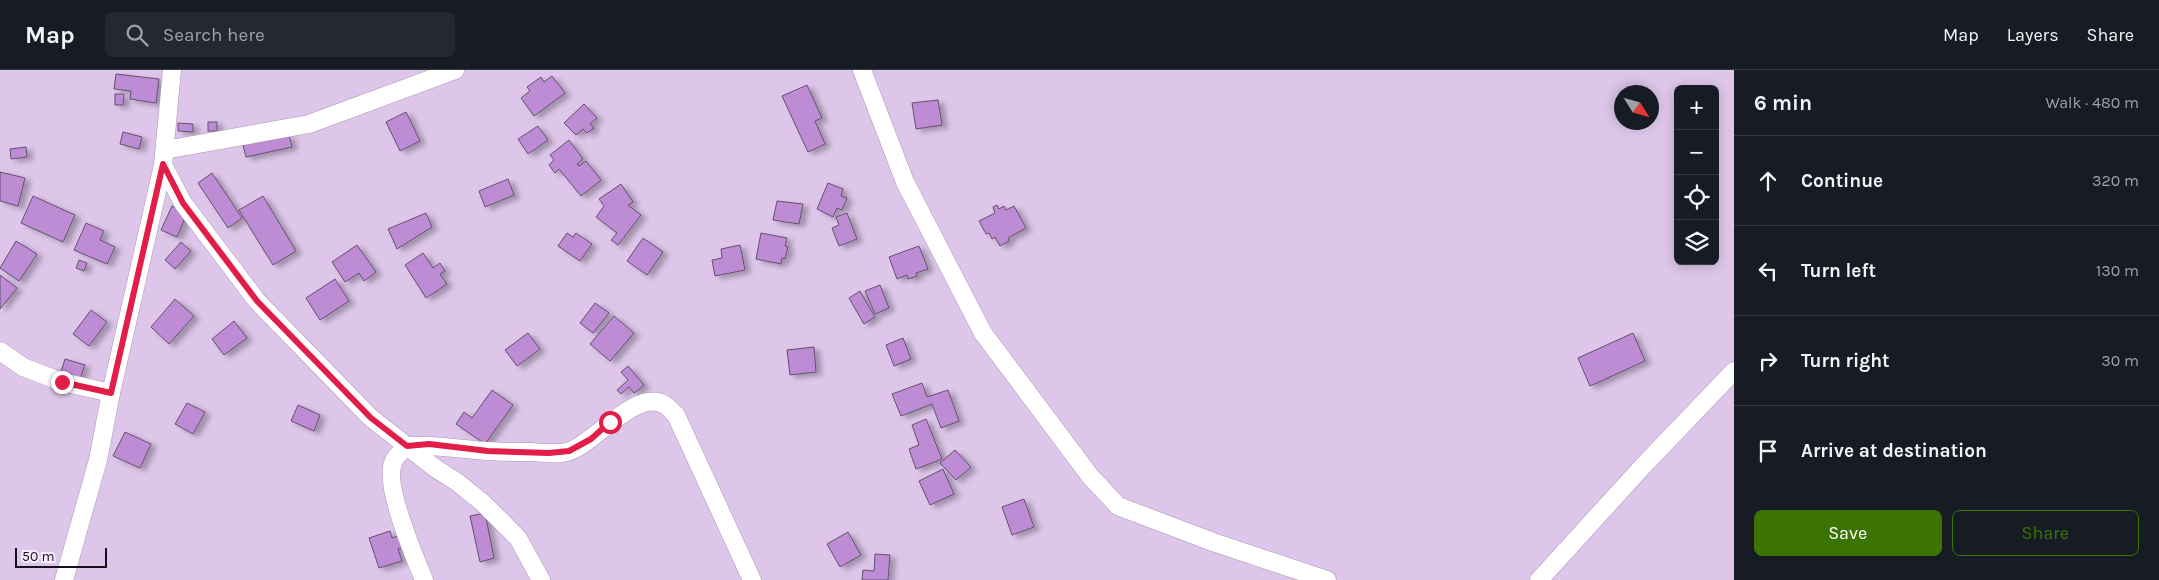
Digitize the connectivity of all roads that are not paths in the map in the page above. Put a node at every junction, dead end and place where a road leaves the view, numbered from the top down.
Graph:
1 (172, 70) edge
2 (455, 70) edge
3 (862, 70) edge
4 (164, 157) junction
5 (0, 351) edge
6 (1734, 371) edge
7 (111, 393) junction
8 (407, 446) junction
9 (64, 580) edge
10 (424, 580) edge
11 (540, 580) edge
12 (752, 580) edge
13 (1327, 580) edge
14 (1539, 580) edge

1 - 4 street
2 - 4 street
3 - 13 street
4 - 7 street
4 - 8 street
5 - 7 street
6 - 14 street
7 - 9 street
8 - 10 street
8 - 11 street
8 - 12 street

